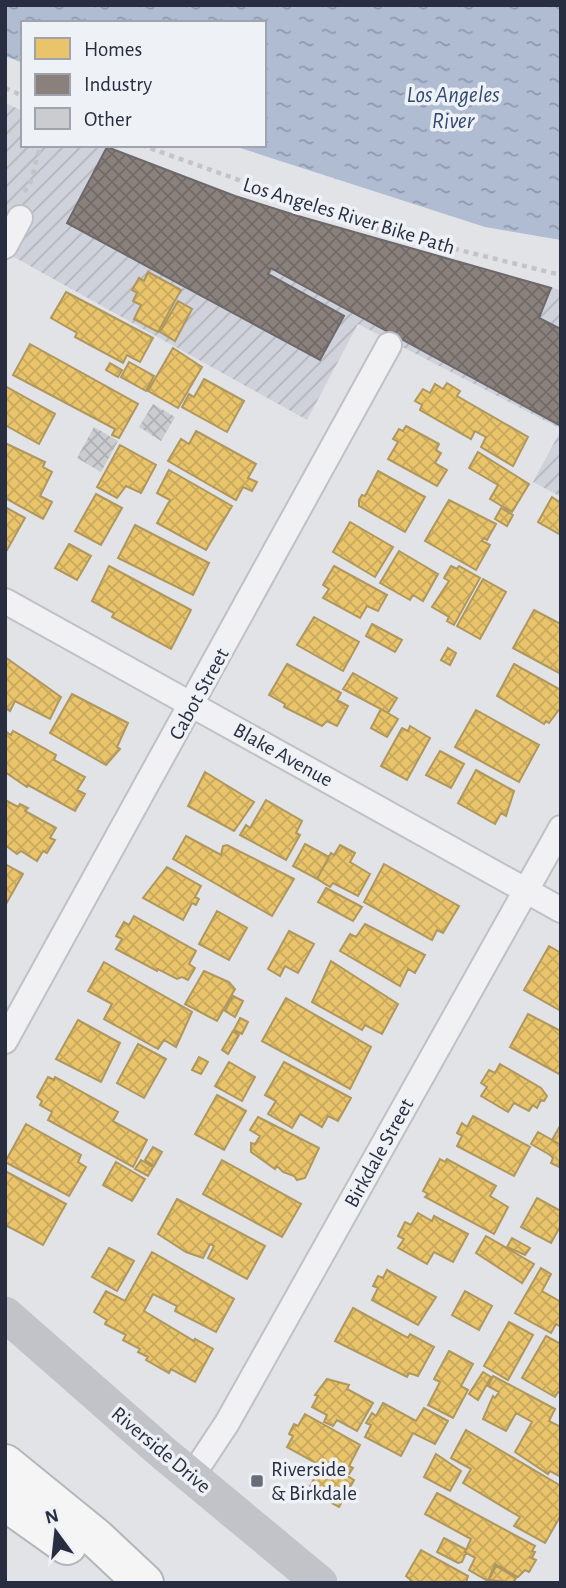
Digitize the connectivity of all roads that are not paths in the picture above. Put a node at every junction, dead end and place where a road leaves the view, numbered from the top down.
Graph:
1 (20, 218) road end
2 (5, 246) edge
3 (389, 345) dead end
4 (5, 601) edge
5 (193, 705) junction
6 (561, 828) edge
7 (526, 891) junction
8 (561, 910) edge
9 (5, 1041) edge
10 (5, 1314) edge
11 (5, 1464) edge
12 (192, 1476) junction
13 (5, 1501) edge
14 (120, 1583) edge
15 (144, 1583) edge
16 (320, 1583) edge

1 - 2 street
3 - 5 street, Cabot Street
4 - 5 street, Blake Avenue
5 - 7 street, Blake Avenue
5 - 9 street, Cabot Street
6 - 7 street, Birkdale Street
7 - 8 street, Blake Avenue
7 - 12 street, Birkdale Street
10 - 12 main road, Riverside Drive
11 - 15 highway
12 - 16 main road, Riverside Drive
13 - 14 highway

